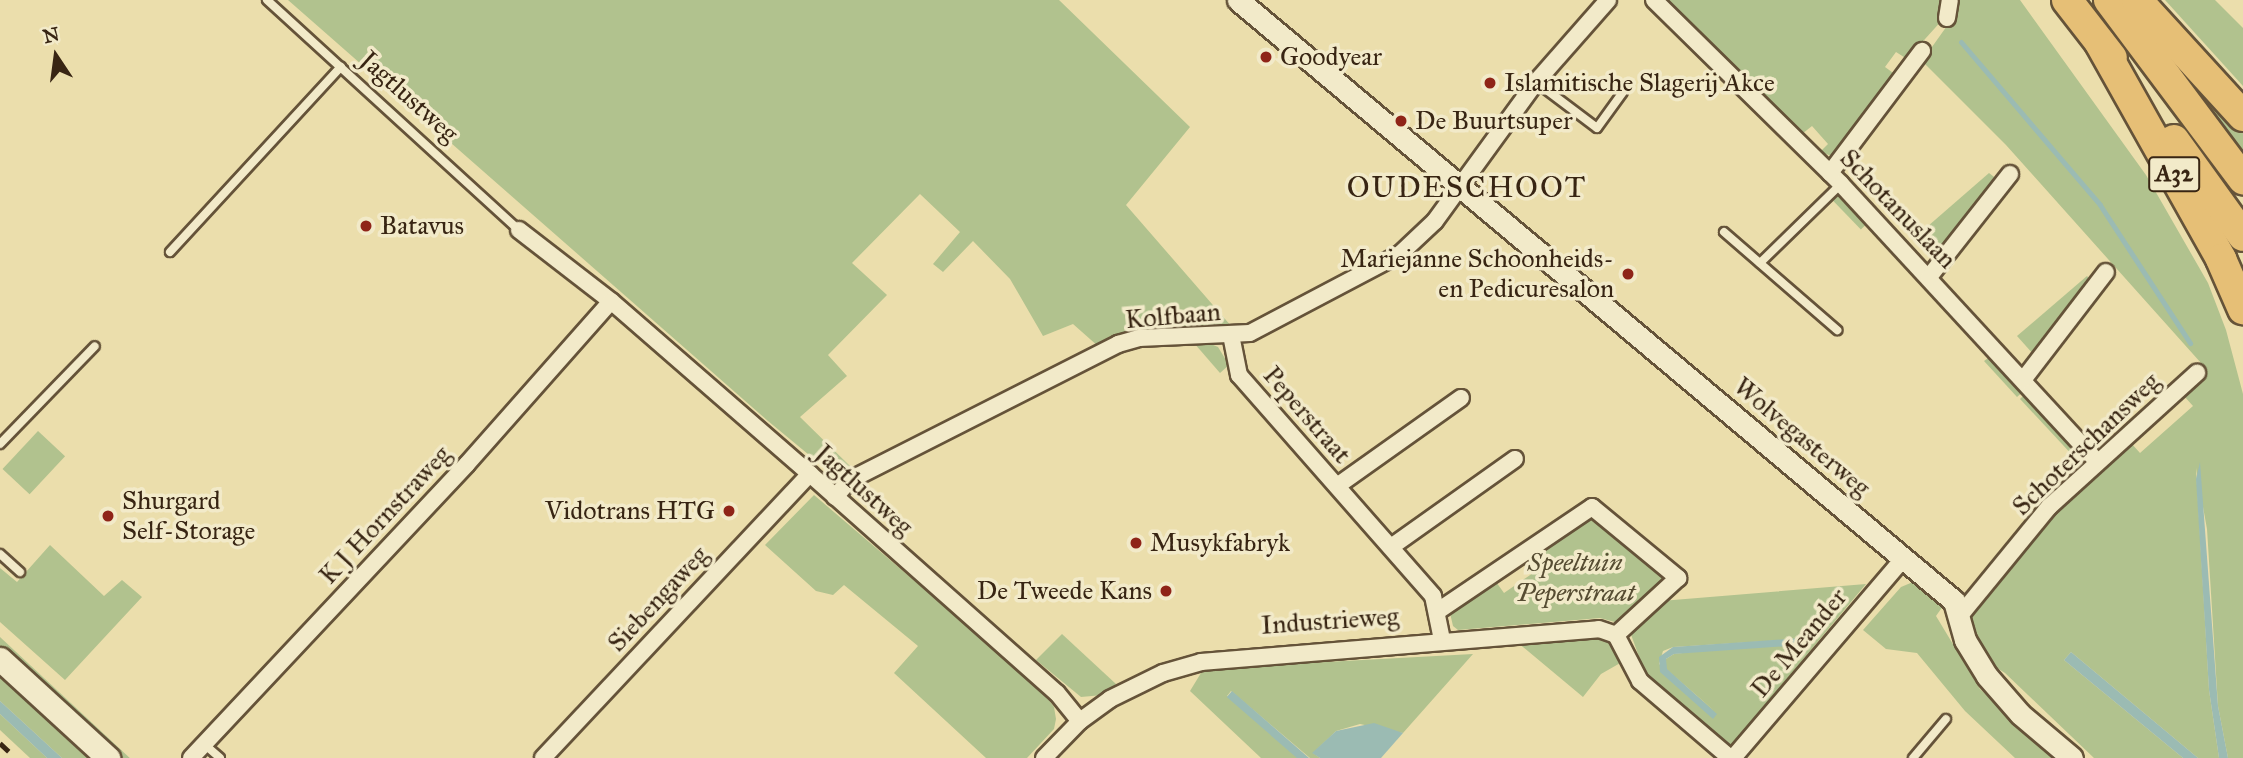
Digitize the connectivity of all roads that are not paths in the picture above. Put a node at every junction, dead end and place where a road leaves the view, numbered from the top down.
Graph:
1 (267, 0) edge
2 (1238, 0) edge
3 (1608, 0) edge
4 (1654, 0) edge
5 (1950, 0) edge
6 (2067, 0) edge
7 (2109, 0) edge
8 (2137, 0) edge
9 (1947, 18) dead end
10 (2100, 43) junction
11 (1922, 51) dead end
12 (341, 67) junction
13 (1536, 82) junction
14 (1623, 92) dead end
15 (2243, 116) edge
16 (2010, 174) dead end
17 (1835, 178) junction
18 (2243, 180) edge
19 (1461, 185) junction
20 (519, 230) joint
21 (1724, 232) dead end
22 (2243, 236) edge
23 (170, 252) dead end
24 (1760, 263) junction
25 (2106, 272) dead end
26 (1929, 277) junction
27 (611, 301) junction
28 (2243, 309) edge
29 (1837, 330) dead end
30 (1231, 335) junction
31 (95, 346) dead end
32 (2197, 373) dead end
33 (2023, 380) junction
34 (1461, 398) dead end
35 (0, 444) edge
36 (1515, 458) dead end
37 (2096, 461) junction
38 (810, 474) junction
39 (1337, 486) junction
40 (835, 497) junction
41 (1391, 547) junction
42 (0, 554) edge
43 (1903, 559) junction
44 (20, 572) dead end
45 (1438, 611) junction
46 (1958, 618) junction
47 (1616, 635) junction
48 (1441, 640) junction
49 (0, 659) edge
50 (1947, 719) dead end
51 (1080, 721) junction
52 (204, 744) junction
53 (108, 758) edge
54 (191, 758) edge
55 (220, 758) edge
56 (543, 758) edge
57 (1044, 758) edge
58 (1731, 758) edge
59 (1913, 758) edge
60 (2072, 758) edge

1 - 12 lane, Jagtlustweg
2 - 19 street, Wolvegasterweg
3 - 13 street, Kolfbaan
4 - 17 street, Schotanuslaan
5 - 9 street
6 - 10 highway, A32
7 - 18 highway, A32
8 - 15 highway
10 - 22 highway, A32
10 - 28 highway, A32
11 - 17 street
12 - 20 lane, Jagtlustweg
12 - 23 lane
13 - 14 lane
13 - 19 street, Kolfbaan
16 - 26 street
17 - 24 lane
17 - 26 street, Schotanuslaan
19 - 30 street, Kolfbaan
19 - 43 street, Wolvegasterweg
20 - 27 street, Jagtlustweg
21 - 24 lane
24 - 29 lane
25 - 33 street
26 - 33 street, Schotanuslaan
27 - 38 street, Jagtlustweg
27 - 52 street, K J Hornstraweg
30 - 39 street, Peperstraat
30 - 40 street, Kolfbaan
31 - 35 lane
32 - 37 street, Schoterschansweg
33 - 37 street, Schotanuslaan
34 - 39 street, Peperstraat
36 - 41 street
37 - 46 street, Schoterschansweg
38 - 40 street, Jagtlustweg
38 - 56 street, Siebengaweg
39 - 41 street, Peperstraat
40 - 51 street, Jagtlustweg
41 - 45 street, Peperstraat
42 - 44 lane
43 - 46 street, Wolvegasterweg
43 - 58 street, De Meander
45 - 47 street
45 - 48 street, Peperstraat
46 - 60 street, Wolvegasterweg
47 - 48 street, Industrieweg
47 - 58 street
48 - 51 street, Industrieweg
49 - 53 main road
50 - 59 lane
51 - 57 street, Industrieweg
52 - 54 street, K J Hornstraweg
52 - 55 lane

